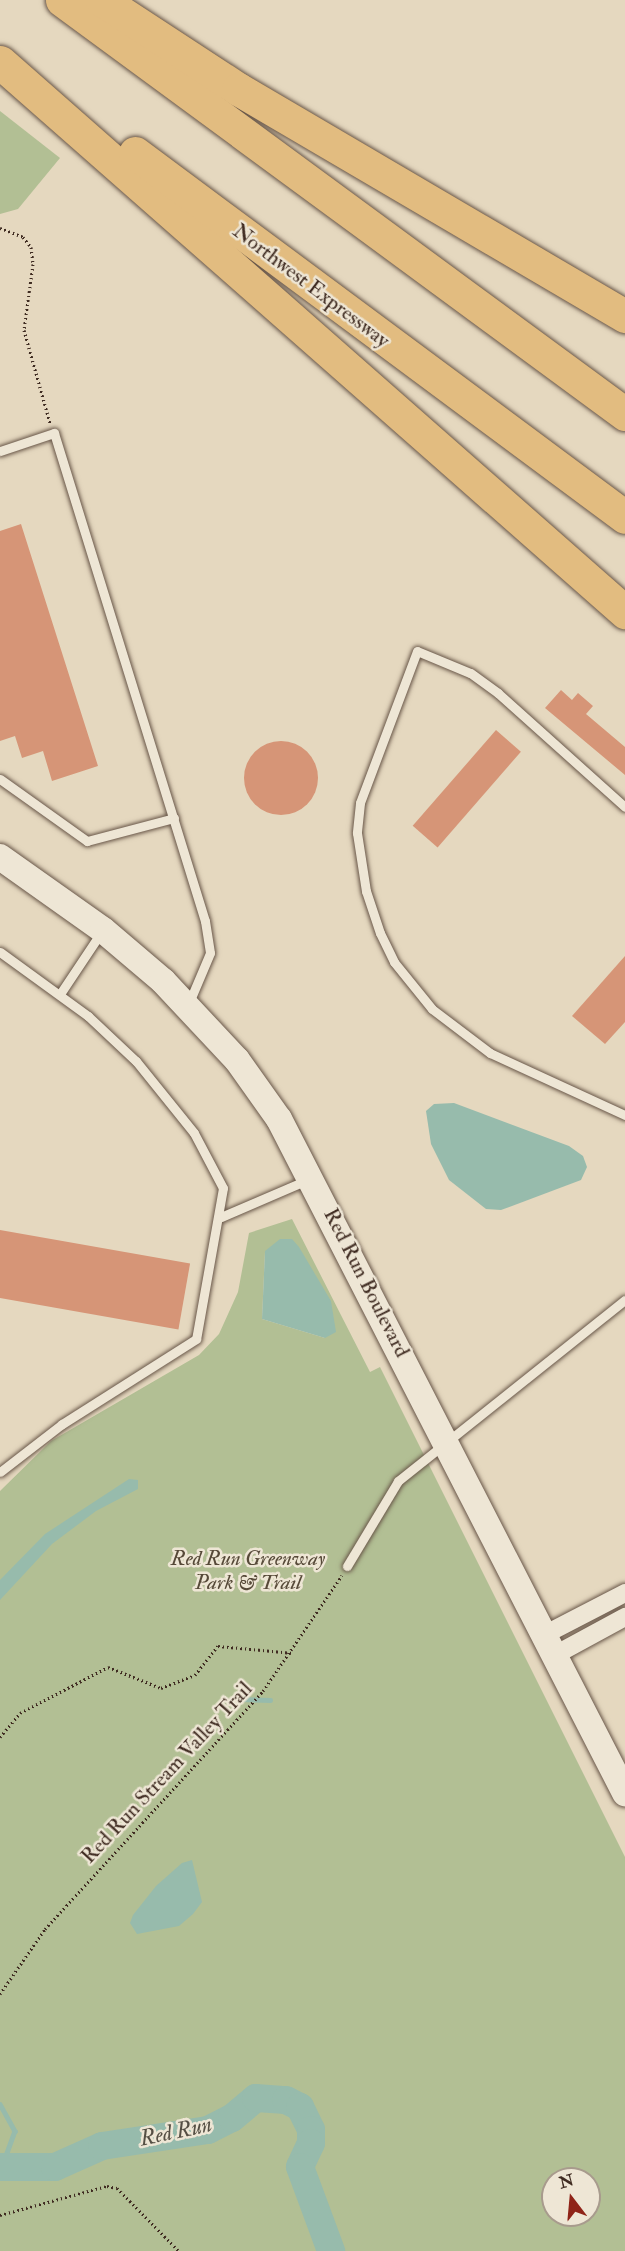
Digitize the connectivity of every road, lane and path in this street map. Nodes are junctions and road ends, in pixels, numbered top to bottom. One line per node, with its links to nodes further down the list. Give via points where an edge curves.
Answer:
1 (62, 0): 7 (highway)
2 (102, 0): 6 (highway, via 238,89)
3 (0, 51): 11 (highway, Northwest Expressway)
4 (0, 62): 8 (highway)
5 (0, 228): 9 (path, via 23,237 31,247 33,264 24,330)
6 (625, 316)
7 (625, 414)
8 (405, 415): 12 (highway); 13 (highway)
9 (54, 433): 10 (lane); 16 (lane)
10 (0, 451)
11 (625, 517)
12 (625, 594)
13 (625, 612)
14 (0, 779): 16 (lane, via 87,841)
15 (625, 807): 22 (lane, via 498,693 470,673 417,651 360,803 357,833 366,891 380,933 394,962 432,1009 489,1053)
16 (174, 818): 21 (lane, via 205,921 210,953)
17 (0, 857): 18 (main road, Red Run Boulevard)
18 (103, 930): 20 (lane); 21 (main road, Red Run Boulevard)
19 (0, 952): 20 (lane)
20 (60, 994): 24 (lane, via 136,1061 188,1125 214,1164 223,1188)
21 (188, 1005): 23 (main road, Red Run Boulevard, via 259,1089)
22 (625, 1115)
23 (313, 1178): 24 (lane); 26 (main road, Red Run Boulevard)
24 (221, 1217): 27 (lane, via 196,1339 71,1418)
25 (625, 1300): 26 (lane)
26 (445, 1440): 28 (lane, via 389,1493); 31 (main road, Red Run Boulevard)
27 (0, 1472)
28 (347, 1566): 32 (path, Red Run Stream Valley Trail)
29 (625, 1593): 31 (street)
30 (625, 1617): 31 (street)
31 (550, 1645): 34 (main road, Red Run Boulevard)
32 (293, 1653): 33 (path, via 226,1645 210,1652 195,1675 161,1688 108,1667 21,1713); 35 (path, Red Run Stream Valley Trail, via 241,1718 45,1929)
33 (0, 1737)
34 (625, 1793)
35 (0, 1994)
36 (0, 2215): 37 (path, via 107,2186 117,2187)
37 (179, 2251)

